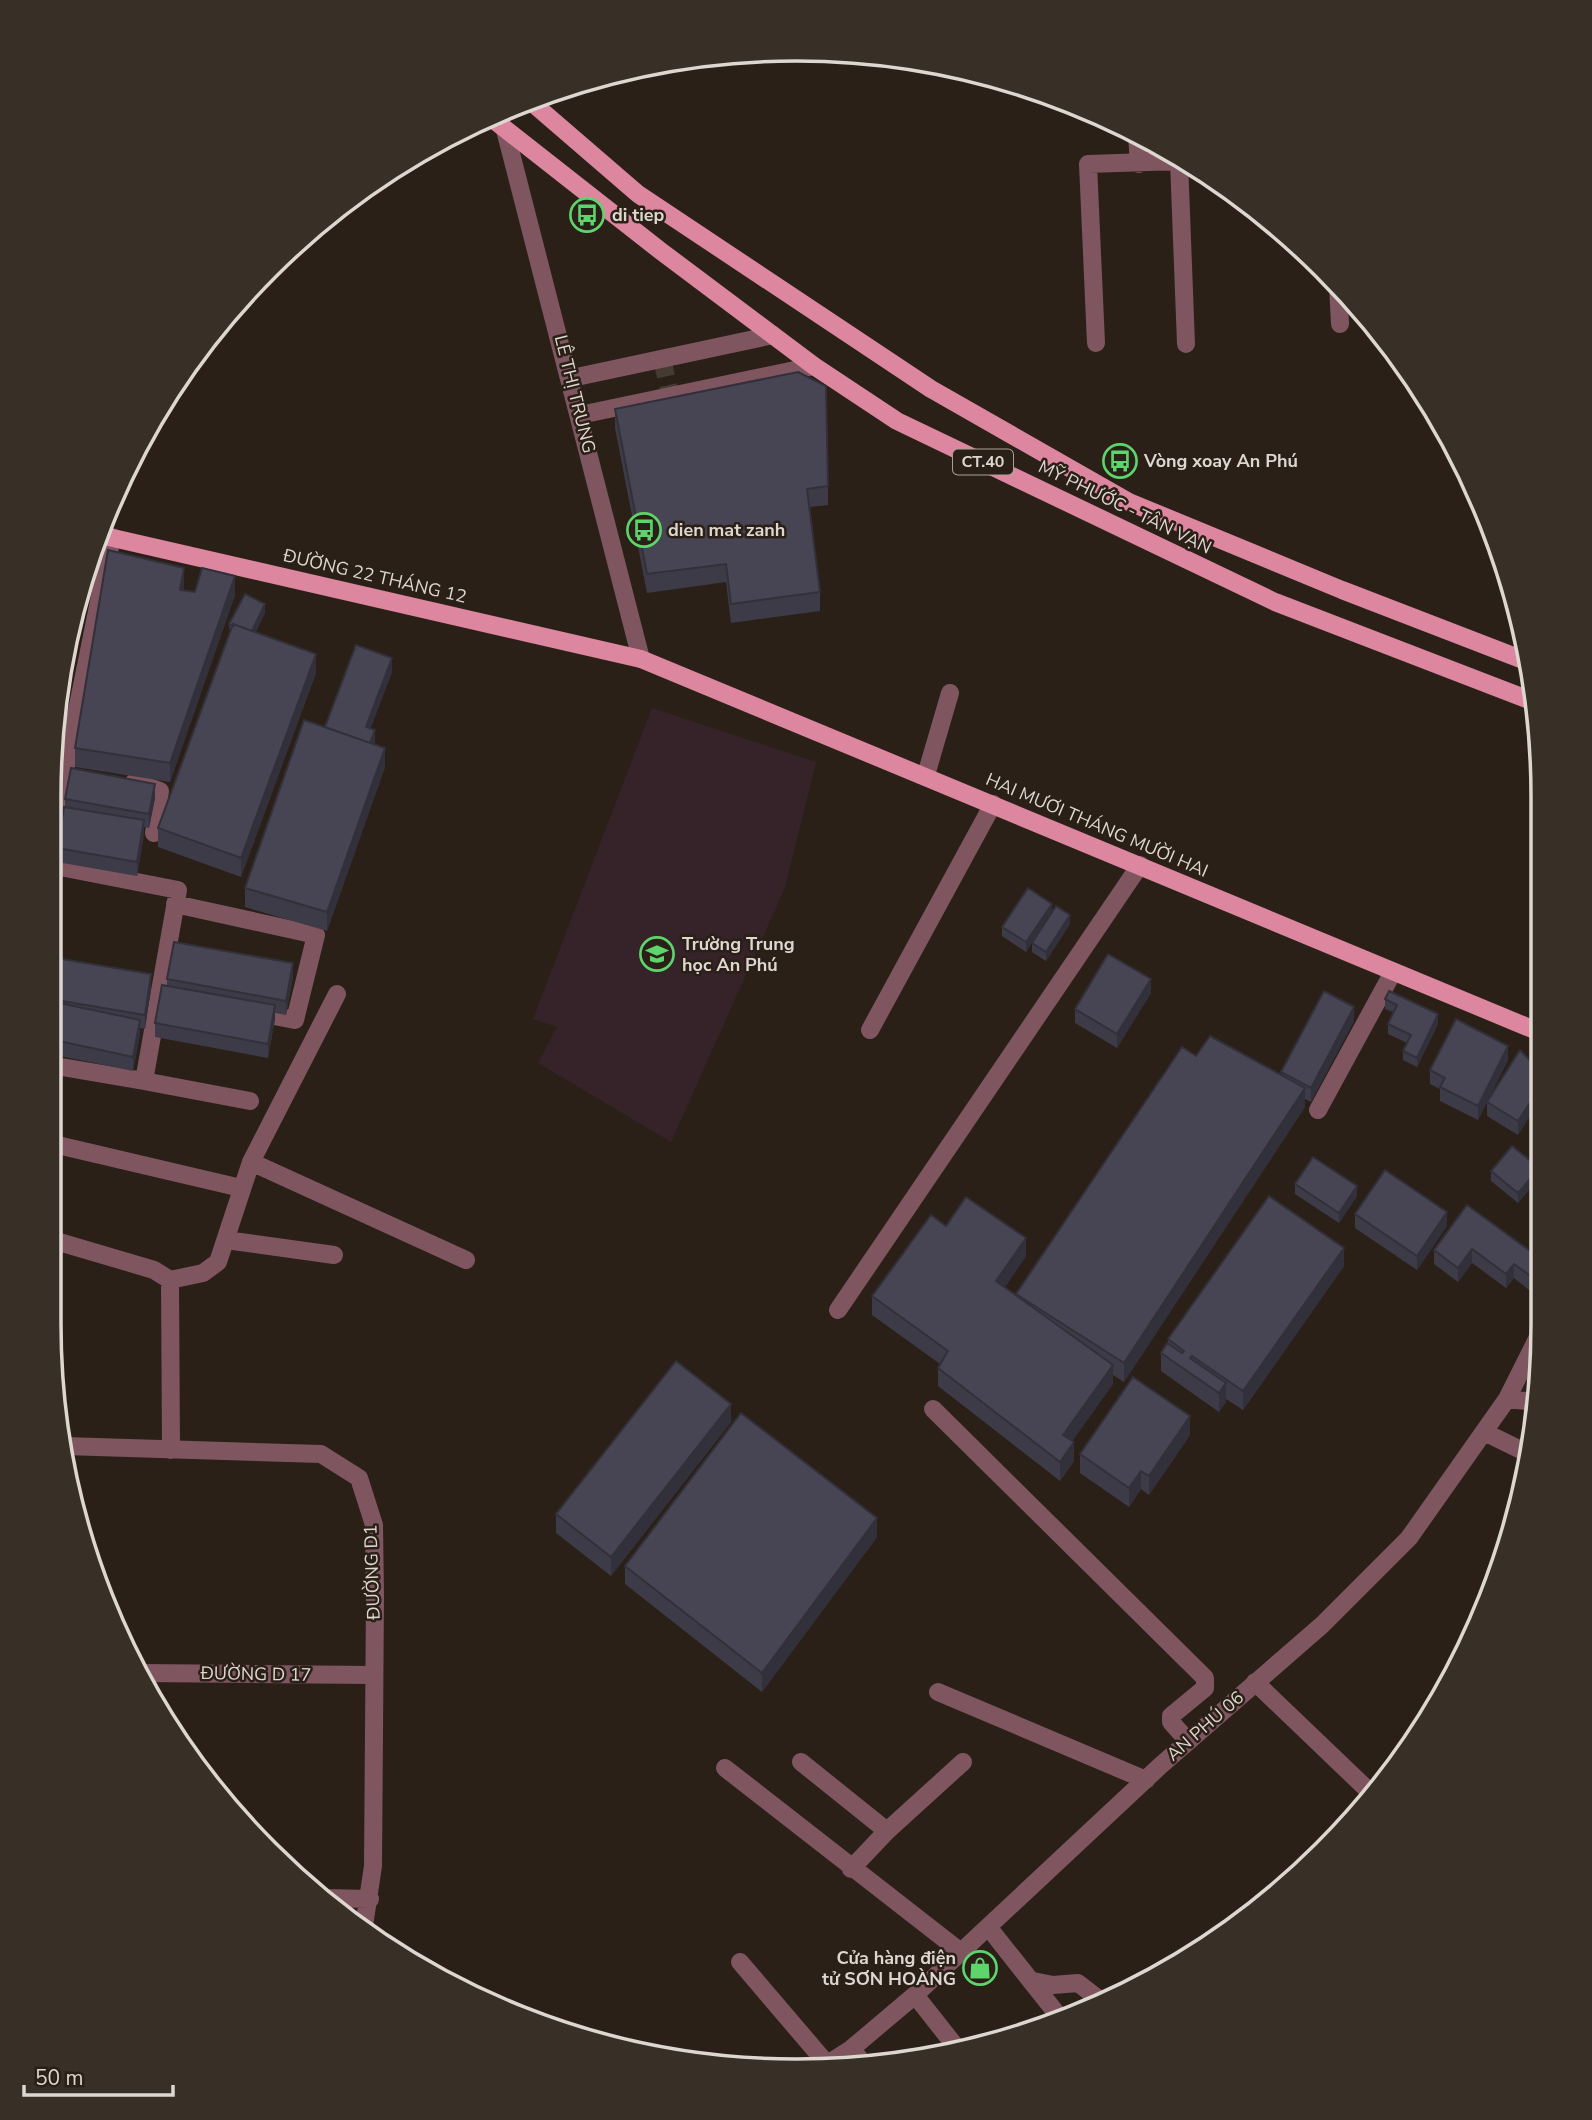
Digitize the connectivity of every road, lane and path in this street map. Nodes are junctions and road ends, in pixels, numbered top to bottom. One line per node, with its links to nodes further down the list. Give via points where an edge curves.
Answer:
1 (539, 108): 19 (main road, MỸ PHƯỚC - TÂN VẠN / CT.40, via 650,201 931,389 1129,502)
2 (503, 122): 4 (main road)
3 (499, 124): 4 (main road, MỸ PHƯỚC - TÂN VẠN / CT.40)
4 (505, 130): 11 (main road, MỸ PHƯỚC - TÂN VẠN / CT.40); 15 (street, LÊ THỊ TRUNG)
5 (1138, 146): 7 (street)
6 (1166, 162): 7 (street)
7 (1139, 164): 12 (street, via 1088,164)
8 (1179, 170): 13 (street)
9 (1339, 302): 10 (street)
10 (1340, 324)
11 (773, 335): 14 (main road, MỸ PHƯỚC - TÂN VẠN / CT.40); 15 (street)
12 (1096, 343)
13 (1186, 344)
14 (814, 366): 16 (street); 22 (main road, MỸ PHƯỚC - TÂN VẠN / CT.40, via 897,421 1275,602)
15 (572, 379): 16 (street, LÊ THỊ TRUNG)
16 (580, 415): 20 (street, LÊ THỊ TRUNG)
17 (109, 537): 20 (main road, ĐƯỜNG 22 THÁNG 12)
18 (104, 549): 28 (street, via 71,770)
19 (1517, 656)
20 (641, 659): 25 (main road, HAI MƯƠI THÁNG MƯỜI HAI)
21 (950, 693): 25 (street)
22 (1515, 695): 23 (main road, MỸ PHƯỚC - TÂN VẠN / CT.40); 24 (main road)
23 (1524, 698)
24 (1524, 702)
25 (926, 775): 27 (main road, HAI MƯƠI THÁNG MƯỜI HAI)
26 (114, 778): 29 (street, via 160,791)
27 (993, 804): 30 (main road, HAI MƯƠI THÁNG MƯỜI HAI); 37 (street)
28 (61, 805)
29 (154, 833)
30 (1140, 865): 33 (main road, HAI MƯƠI THÁNG MƯỜI HAI); 50 (street)
31 (61, 867): 32 (street, via 178,890)
32 (175, 904): 35 (street, via 316,935 295,1020); 39 (street)
33 (1393, 972): 36 (main road, HAI MƯƠI THÁNG MƯỜI HAI); 41 (street)
34 (337, 994): 43 (street)
35 (240, 1010)
36 (1531, 1029)
37 (870, 1030)
38 (61, 1067): 39 (street)
39 (144, 1081): 40 (street)
40 (250, 1101)
41 (1318, 1110)
42 (61, 1146): 44 (street)
43 (251, 1162): 44 (street); 48 (street)
44 (241, 1188): 45 (street)
45 (226, 1240): 47 (street); 49 (street, via 218,1262 203,1273)
46 (61, 1243): 49 (street, via 154,1270)
47 (334, 1255)
48 (466, 1260)
49 (170, 1280): 58 (street)
50 (838, 1310)
51 (1530, 1353): 52 (street, AN PHÚ 06)
52 (1507, 1399): 53 (street); 55 (street, AN PHÚ 06)
53 (1526, 1401)
54 (933, 1409): 63 (street, via 1205,1678 1205,1688 1171,1716)
55 (1484, 1432): 57 (street); 61 (street, AN PHÚ 06, via 1409,1538 1322,1625)
56 (72, 1446): 58 (street, ĐƯỜNG D1)
57 (1520, 1449)
58 (171, 1450): 60 (street, ĐƯỜNG D1, via 321,1454 359,1478 374,1525)
59 (150, 1673): 60 (street, ĐƯỜNG D 17)
60 (373, 1675): 72 (street, ĐƯỜNG D1)
61 (1255, 1682): 63 (street, AN PHÚ 06); 68 (street)
62 (938, 1692): 67 (street)
63 (1188, 1741): 67 (street, AN PHÚ 06)
64 (801, 1762): 69 (street)
65 (963, 1762): 69 (street)
66 (724, 1768): 70 (street)
67 (1146, 1780): 74 (street, AN PHÚ 06)
68 (1365, 1788)
69 (887, 1830): 70 (street)
70 (851, 1868): 75 (street)
71 (339, 1898): 72 (street)
72 (370, 1899): 73 (street, ĐƯỜNG D1)
73 (366, 1919)
74 (989, 1927): 75 (street, AN PHÚ 06); 77 (street)
75 (961, 1952): 78 (street, AN PHÚ 06)
76 (740, 1962): 85 (street)
77 (1033, 1981): 79 (street, via 1078,1983); 80 (street)
78 (915, 1995): 81 (street); 82 (street, AN PHÚ 06)
79 (1094, 1995)
80 (1055, 2011)
81 (952, 2042)
82 (851, 2049): 83 (street); 84 (street, AN PHÚ 06)
83 (857, 2056)
84 (838, 2057)
85 (818, 2058)

